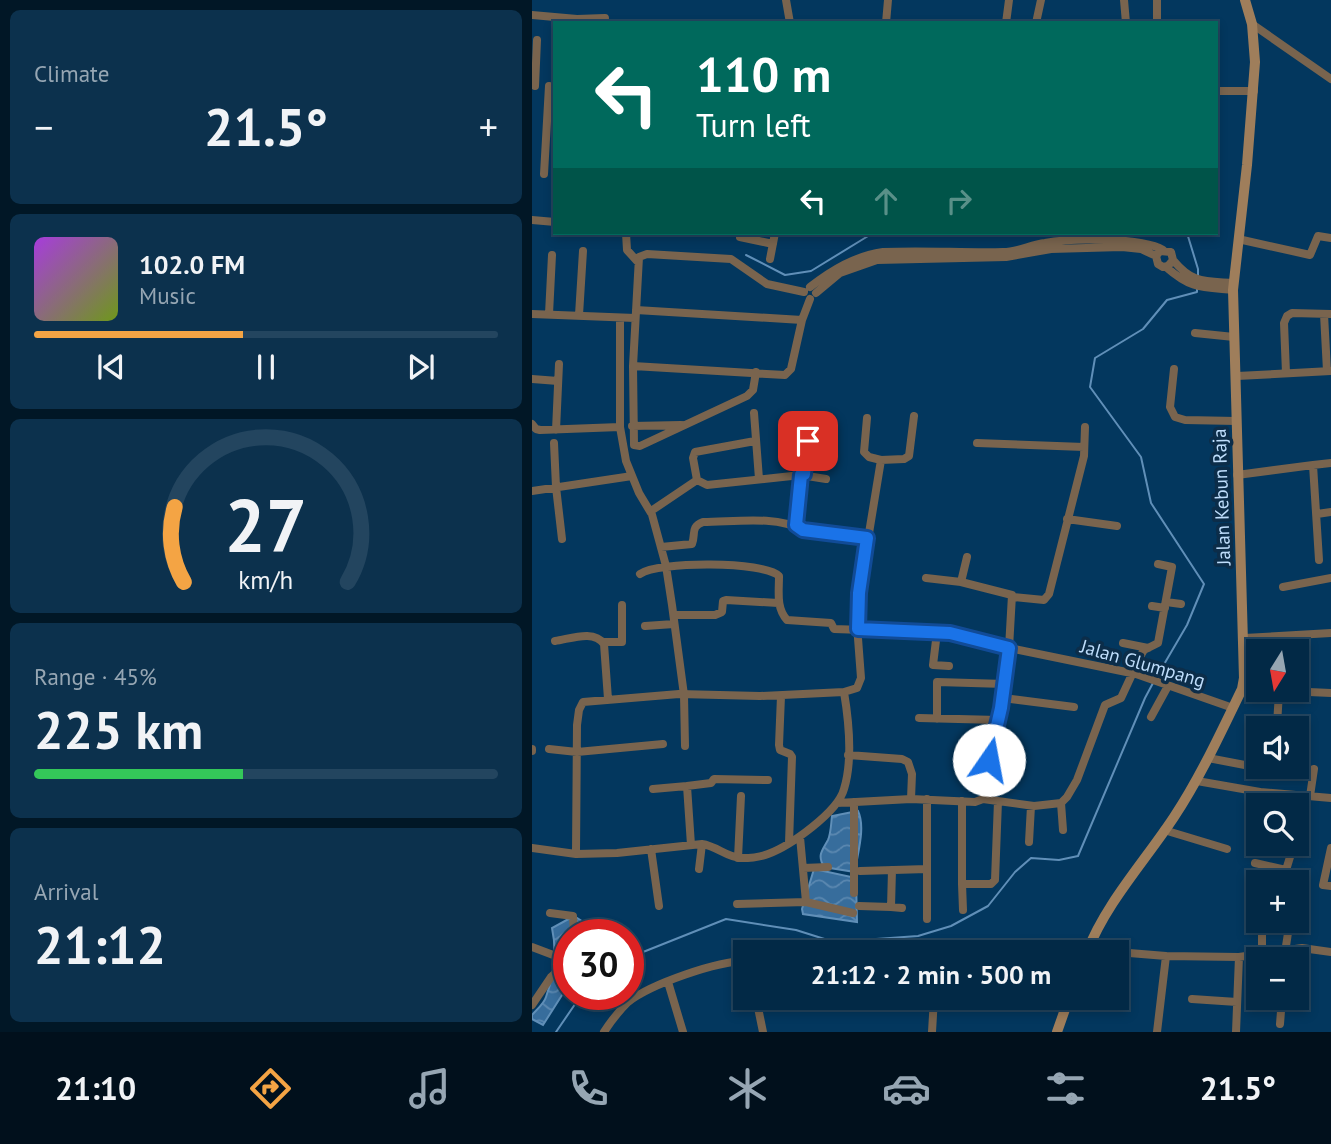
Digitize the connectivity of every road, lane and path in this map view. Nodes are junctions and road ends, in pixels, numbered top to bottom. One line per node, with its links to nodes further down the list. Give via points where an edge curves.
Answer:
1 (786, 0): 10 (street)
2 (888, 0): 11 (street)
3 (1009, 0): 12 (street)
4 (1041, 0): 13 (street)
5 (1124, 0): 14 (street)
6 (1157, 0): 15 (street)
7 (1245, 0): 16 (street, Jalan Kebun Raja)
8 (532, 15): 9 (street)
9 (605, 18)
10 (790, 21)
11 (886, 21)
12 (1006, 21)
13 (1036, 21)
14 (1126, 21)
15 (1157, 21)
16 (1252, 24): 18 (street); 22 (street, Jalan Kebun Raja)
17 (537, 40): 20 (street)
18 (1331, 79)
19 (552, 85): 20 (street); 23 (street)
20 (534, 86)
21 (1218, 91): 22 (street)
22 (1254, 92): 31 (street, Jalan Kebun Raja)
23 (551, 121): 24 (street)
24 (544, 174)
25 (532, 220): 26 (street)
26 (553, 222)
27 (626, 235): 38 (street, via 626,250)
28 (775, 235): 32 (street)
29 (740, 237): 32 (street)
30 (1331, 238): 31 (street, via 1318,236 1310,255)
31 (1238, 239): 41 (street, Jalan Kebun Raja)
32 (773, 244): 36 (street)
33 (583, 251): 47 (street)
34 (1160, 253): 37 (street, via 1171,252); 39 (street, via 1158,264); 42 (street, via 1122,247 1051,249 1017,256 904,255 852,267)
35 (552, 255): 44 (street)
36 (770, 259)
37 (1173, 260): 39 (street); 40 (street)
38 (637, 261): 42 (street, via 647,254 731,259 767,284); 45 (street)
39 (1166, 267): 40 (street, via 1181,280)
40 (1192, 282): 41 (street)
41 (1233, 286): 51 (street, Jalan Kebun Raja)
42 (810, 293): 49 (street)
43 (532, 314): 44 (street)
44 (549, 314): 47 (street)
45 (636, 314): 48 (street); 49 (street); 53 (street)
46 (1327, 314): 55 (street); 57 (street, via 1287,316)
47 (579, 315): 48 (street)
48 (620, 318): 68 (street)
49 (802, 320): 56 (street, via 789,373)
50 (1195, 334): 51 (street)
51 (1234, 337): 58 (street, Jalan Kebun Raja)
52 (559, 364): 60 (street)
53 (634, 366): 56 (street); 67 (street)
54 (1174, 369): 64 (street, via 1170,407 1175,417)
55 (1329, 371): 57 (street)
56 (756, 372): 66 (street, via 753,390 747,396)
57 (1286, 373): 58 (street)
58 (1237, 376): 64 (street, Jalan Kebun Raja)
59 (532, 379): 60 (street)
60 (558, 381): 70 (street)
61 (754, 413): 71 (street)
62 (914, 416): 76 (street, via 909,456)
63 (867, 418): 76 (street, via 864,452)
64 (1236, 421): 80 (street, Jalan Kebun Raja)
65 (532, 424): 70 (street, via 540,430)
66 (688, 425): 67 (street); 67 (street, via 638,446 633,444)
67 (632, 426)
68 (620, 427): 70 (street); 81 (street)
69 (1085, 427): 75 (street)
70 (556, 430)
71 (755, 441): 82 (street); 84 (street, via 695,452)
72 (808, 441): 79 (street)
73 (554, 443): 85 (street)
74 (977, 443): 75 (street)
75 (1084, 447): 90 (street)
76 (881, 460): 94 (street)
77 (1331, 463): 78 (street)
78 (1313, 465): 80 (street); 89 (street)
79 (802, 474): 82 (street); 83 (street); 91 (street)
80 (1237, 475): 116 (street, Jalan Kebun Raja)
81 (632, 476): 85 (street); 88 (street)
82 (759, 479): 84 (street, via 707,485)
83 (826, 479)
84 (697, 480): 88 (street)
85 (556, 487): 86 (street); 93 (street)
86 (532, 491)
87 (1331, 512): 89 (street)
88 (651, 513): 95 (street)
89 (1317, 514): 97 (street)
90 (1067, 519): 92 (street); 105 (street, via 1047,598)
91 (796, 525): 94 (street, via 803,530); 95 (street, via 703,522 693,529 692,544)
92 (1117, 526)
93 (562, 538)
94 (867, 538): 113 (street)
95 (662, 547): 99 (street)
96 (967, 557): 103 (street)
97 (1319, 559)
98 (1158, 564): 109 (street, via 1172,567)
99 (666, 566): 100 (street); 106 (street, via 728,565 777,573); 111 (street)
100 (640, 573)
101 (926, 578): 103 (street)
102 (1331, 578): 104 (street, via 1321,575)
103 (961, 582): 105 (street)
104 (1283, 587)
105 (1013, 597): 120 (street)
106 (778, 603): 111 (street, via 726,600 722,612 715,615); 113 (street, Jalan Glumpang, via 787,620 831,623 840,631)
107 (1181, 604): 109 (street)
108 (622, 605): 118 (street, via 622,642)
109 (1166, 605): 110 (street); 121 (street, via 1158,643)
110 (1152, 606)
111 (674, 620): 112 (street); 131 (street)
112 (645, 626)
113 (858, 629): 114 (street, Jalan Glumpang); 128 (street, via 861,682)
114 (937, 632): 120 (street, Jalan Glumpang); 122 (street, via 933,665)
115 (1331, 633): 116 (street)
116 (1244, 638): 126 (street, Jalan Kebun Raja)
117 (555, 641): 118 (street, via 592,635)
118 (603, 642): 134 (street)
119 (1123, 643): 121 (street)
120 (1009, 648): 123 (street, Jalan Glumpang); 124 (street)
121 (1147, 648): 123 (street)
122 (950, 666)
123 (1134, 673): 125 (street, Jalan Glumpang); 166 (street, via 1121,698 1102,710 1077,780)
124 (1005, 684): 133 (street); 139 (street, via 937,682)
125 (1168, 687): 136 (street, Jalan Glumpang); 137 (street)
126 (1242, 689): 127 (street); 136 (street, Jalan Kebun Raja)
127 (1246, 689)
128 (844, 692): 132 (street); 145 (street)
129 (1309, 693): 130 (street)
130 (1331, 693)
131 (684, 695): 132 (street); 134 (street); 142 (street)
132 (781, 695): 172 (street, via 779,745 792,757)
133 (1003, 698): 135 (street); 140 (street)
134 (608, 699): 144 (street, via 583,702)
135 (1074, 707)
136 (1233, 708): 146 (street, Jalan Kebun Raja)
137 (1152, 717)
138 (919, 718): 139 (street)
139 (937, 719): 140 (street)
140 (998, 720): 161 (street)
141 (663, 744): 144 (street)
142 (685, 746)
143 (549, 749): 144 (street)
144 (577, 752): 179 (street)
145 (848, 755): 159 (street, via 908,762); 165 (street, via 845,788)
146 (1208, 758): 147 (street); 150 (street, Jalan Kebun Raja)
147 (1246, 765)
148 (1314, 769): 155 (street)
149 (768, 780): 151 (street, via 714,779)
150 (1197, 781): 153 (street); 169 (street, Jalan Kebun Raja)
151 (687, 786): 152 (street); 174 (street)
152 (653, 789)
153 (1260, 792): 154 (street)
154 (1272, 793)
155 (1308, 793)
156 (741, 796): 181 (street)
157 (1309, 796): 158 (street)
158 (1331, 798)
159 (911, 799): 160 (street); 163 (street)
160 (927, 799): 164 (street); 186 (street)
161 (983, 799): 162 (street); 164 (street)
162 (998, 801): 167 (street); 189 (street, via 995,880)
163 (854, 802): 165 (street); 191 (street)
164 (962, 802): 189 (street)
165 (837, 803): 170 (street)
166 (1061, 803): 167 (street); 168 (street)
167 (1031, 806): 171 (street)
168 (1063, 830)
169 (1164, 830): 178 (street); 201 (street, Jalan Kebun Raja)
170 (800, 837): 172 (street); 184 (street)
171 (1029, 842)
172 (789, 843): 181 (street, via 767,855)
173 (702, 844): 174 (street); 181 (street); 185 (street)
174 (691, 845): 177 (street)
175 (532, 848): 179 (street)
176 (1331, 848): 190 (street, via 1323,885)
177 (651, 849): 179 (street); 194 (street)
178 (1227, 849)
179 (576, 853)
180 (1290, 856): 182 (street, via 1286,870)
181 (738, 858)
182 (1255, 863)
183 (828, 867): 184 (street)
184 (803, 868): 192 (street)
185 (699, 869)
186 (927, 869): 187 (street); 200 (street)
187 (892, 870): 188 (street); 195 (street)
188 (860, 871)
189 (962, 884): 197 (street)
190 (1331, 886)
191 (854, 893)
192 (806, 902): 193 (street); 195 (street, via 856,910)
193 (737, 904)
194 (659, 906)
195 (891, 907): 196 (street)
196 (902, 908)
197 (963, 910)
198 (550, 913): 199 (street, via 573,915)
199 (573, 919)
200 (926, 919)
201 (1092, 940)
202 (532, 947): 211 (street, via 569,961)
203 (1309, 949): 205 (street)
204 (1129, 953): 206 (street)
205 (1331, 953)
206 (1166, 956): 208 (street); 225 (street)
207 (1246, 956): 208 (street)
208 (1239, 957): 213 (street)
209 (733, 964): 210 (street)
210 (668, 982): 220 (street, via 630,1001); 221 (street)
211 (535, 993): 214 (street)
212 (1192, 999): 213 (street)
213 (1237, 1002): 226 (street)
214 (532, 1004)
215 (758, 1010): 222 (street)
216 (933, 1010): 223 (street)
217 (1065, 1010): 224 (street)
218 (1281, 1010): 219 (street)
219 (1280, 1024)
220 (604, 1032)
221 (683, 1032)
222 (763, 1032)
223 (932, 1032)
224 (1058, 1032)
225 (1157, 1032)
226 (1236, 1032)

